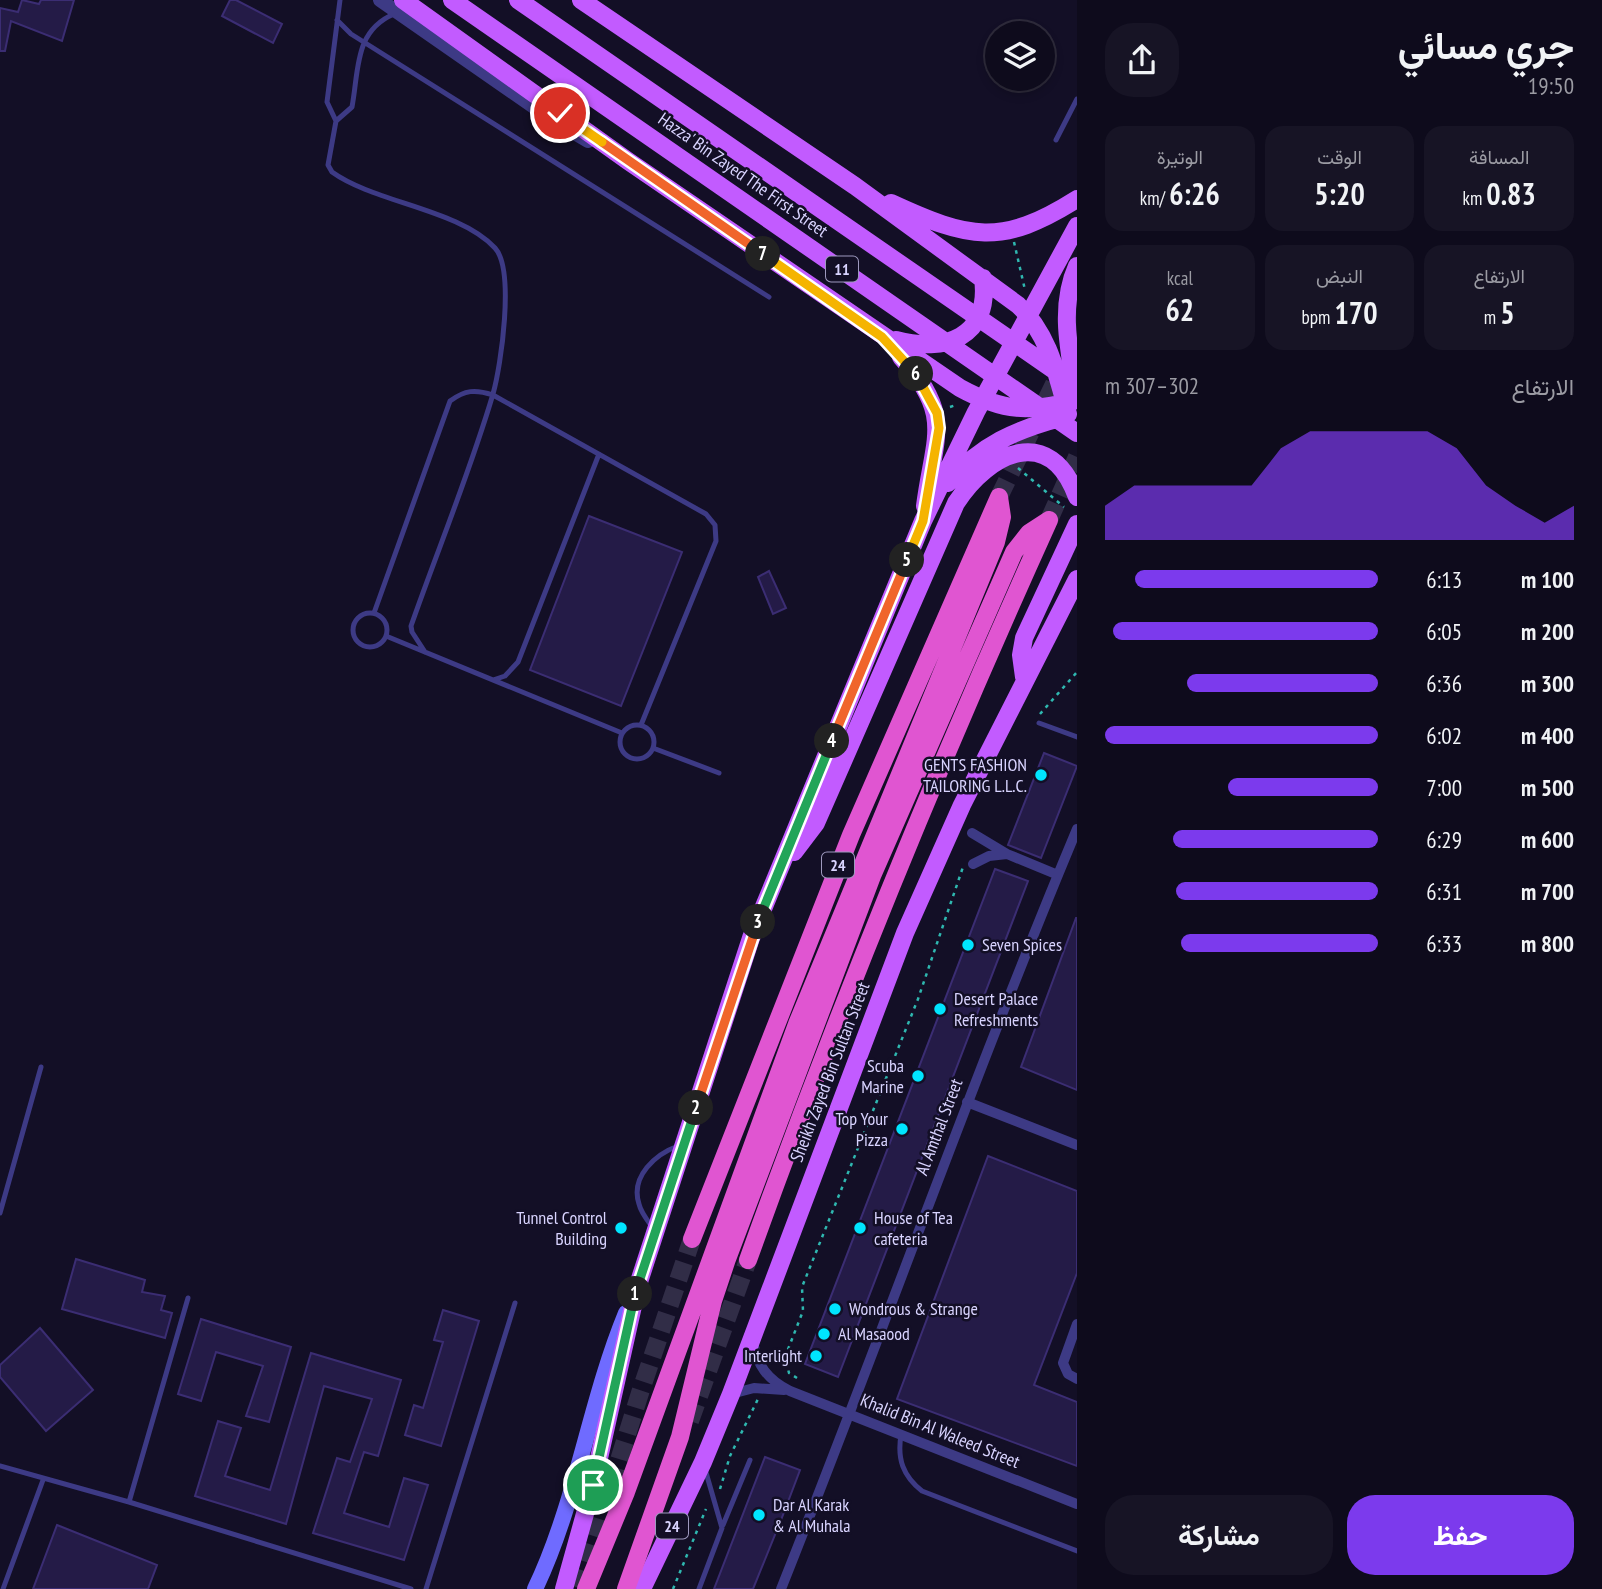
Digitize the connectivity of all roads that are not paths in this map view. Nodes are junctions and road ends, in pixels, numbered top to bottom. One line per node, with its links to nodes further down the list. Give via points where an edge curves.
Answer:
1 (340, 0): 7 (lane)
2 (380, 0): 6 (street)
3 (452, 0): 25 (main road, Hazza' Bin Zayed The First Street / 11)
4 (518, 0): 21 (main road, Hazza' Bin Zayed The First Street / 11)
5 (581, 0): 12 (main road)
6 (400, 6): 8 (lane); 20 (main road)
7 (337, 20): 8 (lane); 10 (lane, via 327,102)
8 (363, 39): 10 (lane, via 352,107); 17 (lane)
9 (1077, 99): 11 (lane)
10 (336, 121): 22 (lane, via 328,165 332,172 470,230 496,249 503,261 501,351)
11 (1056, 140)
12 (855, 186): 13 (main road, via 932,222 971,232 1021,228); 16 (main road)
13 (1077, 199)
14 (1077, 226): 19 (main road)
15 (1074, 273): 18 (main road); 24 (main road, via 1067,332)
16 (983, 278): 19 (main road); 20 (main road, via 981,310 971,328 954,340 923,346)
17 (769, 297)
18 (1077, 314)
19 (1028, 315): 23 (main road); 24 (main road)
20 (882, 337): 23 (main road); 29 (main road, via 919,376 937,413 936,450)
21 (1077, 386)
22 (492, 395): 27 (lane); 32 (lane, via 470,391 450,401); 35 (lane, via 411,626)
23 (982, 400): 24 (main road, via 1023,410); 29 (main road)
24 (1073, 406): 26 (main road); 29 (main road, via 981,451 949,482)
25 (1077, 433)
26 (1077, 443)
27 (600, 454): 37 (lane, via 518,663); 39 (lane, via 706,514 716,533)
28 (1074, 511): 36 (main road, via 1024,638); 48 (main road, via 1068,477 1045,454 1019,452 995,463 966,486 816,823)
29 (923, 521): 48 (main road)
30 (1077, 579): 33 (main road, Sheikh Zayed Bin Sultan Street / 24)
31 (1077, 604): 33 (main road)
32 (374, 613): 34 (lane, via 386,624); 34 (lane, via 359,617 353,626 355,637 362,645 373,647)
33 (1051, 626): 36 (main road, Sheikh Zayed Bin Sultan Street / 24)
34 (386, 636): 35 (lane)
35 (425, 652): 37 (lane)
36 (1024, 677): 62 (main road, Sheikh Zayed Bin Sultan Street / 24, via 905,933)
37 (493, 680): 40 (lane)
38 (1039, 723): 41 (lane)
39 (640, 725): 40 (lane); 42 (lane, via 653,736)
40 (622, 733): 42 (lane, via 620,744 628,757 640,758)
41 (1077, 737)
42 (653, 748): 43 (lane)
43 (719, 773)
44 (1077, 829): 49 (street, Al Amthal Street)
45 (972, 833): 46 (street)
46 (1007, 854): 47 (street, via 989,856); 49 (street)
47 (973, 866)
48 (778, 873): 52 (main road, via 751,939)
49 (1058, 875): 51 (street, Al Amthal Street)
50 (41, 1067): 54 (lane)
51 (967, 1102): 53 (street); 66 (street, Al Amthal Street)
52 (684, 1143): 55 (main road); 55 (lane, via 653,1158 639,1189 639,1206)
53 (1077, 1145)
54 (0, 1213)
55 (655, 1231): 58 (main road)
56 (692, 1239): 81 (highway, 24, via 846,847 999,498 1002,517 996,542 797,1024 626,1492)
57 (748, 1260): 82 (highway, Sheikh Zayed Bin Sultan Street, via 859,961 1049,520 1029,533 1014,552 872,876 727,1259 680,1437)
58 (637, 1288): 79 (main road, via 605,1369 570,1496); 80 (main road, via 593,1485)
59 (188, 1298): 72 (lane)
60 (515, 1303): 78 (lane)
61 (1077, 1324): 63 (street, via 1063,1363)
62 (753, 1338): 64 (street, Khalid Bin Al Waleed Street, via 768,1376); 65 (main road, Sheikh Zayed Bin Sultan Street / 24)
63 (1077, 1380)
64 (790, 1391): 65 (street, Khalid Bin Al Waleed Street, via 754,1388); 66 (street, Khalid Bin Al Waleed Street)
65 (732, 1394): 69 (main road, Sheikh Zayed Bin Sultan Street / 24)
66 (851, 1414): 67 (street, Khalid Bin Al Waleed Street); 85 (street, Al Amthal Street)
67 (901, 1435): 73 (street, Khalid Bin Al Waleed Street); 75 (lane, via 904,1473 922,1491)
68 (750, 1460): 74 (lane)
69 (703, 1462): 74 (lane); 83 (main road, Sheikh Zayed Bin Sultan Street / 24)
70 (0, 1466): 71 (lane)
71 (43, 1480): 72 (lane); 76 (lane)
72 (129, 1502): 77 (lane)
73 (1077, 1504)
74 (722, 1528): 84 (lane)
75 (1077, 1550)
76 (3, 1589)
77 (411, 1589)
78 (426, 1589)
79 (536, 1589)
80 (564, 1589)
81 (586, 1589)
82 (626, 1589)
83 (642, 1589)
84 (699, 1589)
85 (780, 1589)

